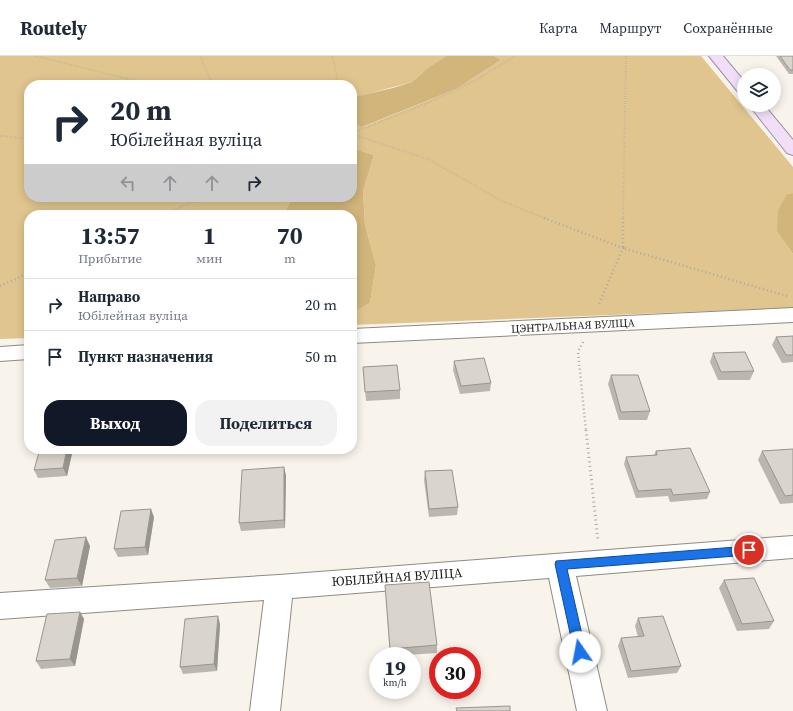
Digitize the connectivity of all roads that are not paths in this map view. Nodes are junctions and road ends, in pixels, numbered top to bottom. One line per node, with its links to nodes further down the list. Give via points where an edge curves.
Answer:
1 (716, 56): 2 (main road)
2 (737, 82)
3 (762, 112): 4 (main road)
4 (793, 150)
5 (793, 315): 6 (street, ЦЭНТРАЛЬНАЯ ВУЛІЦА)
6 (357, 336)
7 (24, 352): 8 (street)
8 (0, 354)
9 (793, 547): 10 (street, ЮБІЛЕЙНАЯ ВУЛІЦА)
10 (560, 564): 11 (street, ЮБІЛЕЙНАЯ ВУЛІЦА); 14 (street)
11 (279, 587): 12 (street, ЮБІЛЕЙНАЯ ВУЛІЦА); 13 (street)
12 (0, 606)
13 (265, 711)
14 (592, 711)

